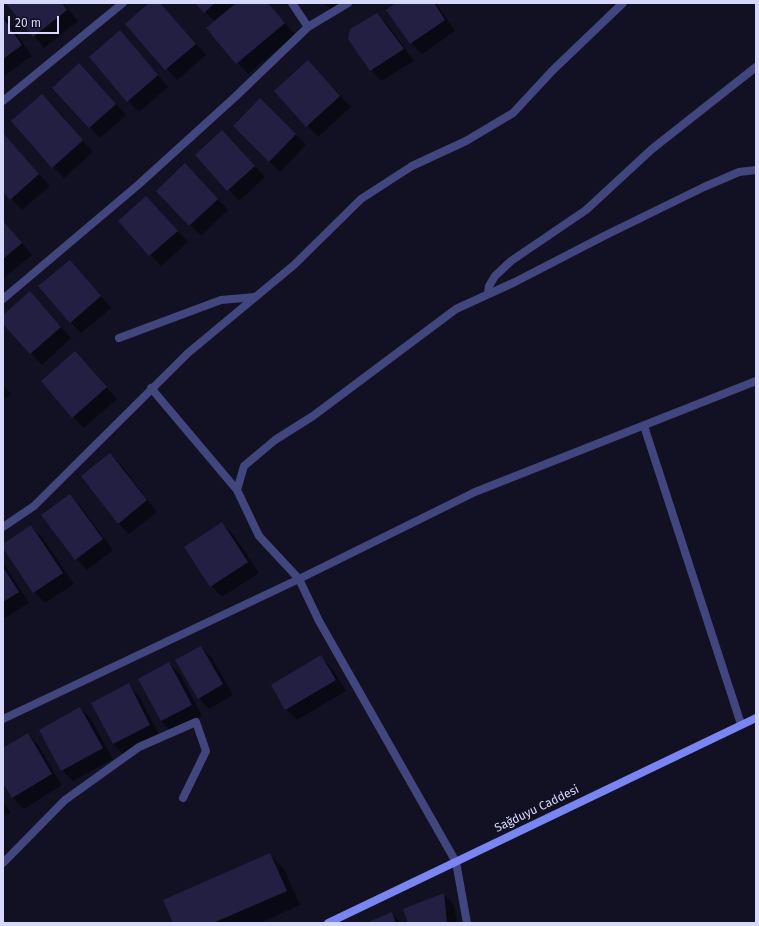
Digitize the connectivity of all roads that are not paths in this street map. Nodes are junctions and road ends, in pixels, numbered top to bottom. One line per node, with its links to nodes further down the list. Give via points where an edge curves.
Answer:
1 (123, 3): 7 (street)
2 (292, 3): 5 (street)
3 (348, 3): 5 (street)
4 (623, 3): 10 (street, via 553,70 513,113 466,141 412,166 361,199 294,265)
5 (308, 27): 11 (street, via 138,184)
6 (756, 67): 9 (street, via 652,149 586,210 511,261 495,276)
7 (3, 101)
8 (756, 170): 9 (street, via 739,172 704,187 515,282)
9 (488, 293): 16 (street, via 456,309 312,416 275,440 244,466)
10 (255, 297): 12 (street, via 221,300); 14 (street)
11 (3, 299)
12 (119, 338)
13 (756, 381): 15 (street)
14 (151, 388): 16 (street); 17 (street, via 34,506)
15 (644, 426): 18 (street, via 475,492); 21 (street)
16 (237, 490): 18 (street, via 259,536)
17 (3, 527)
18 (299, 579): 20 (street); 23 (street, via 319,621)
19 (756, 718): 21 (street, Sağduyu Caddesi)
20 (3, 719)
21 (740, 724): 23 (street, Sağduyu Caddesi)
22 (182, 798): 24 (street, via 206,751 196,722 139,747 65,800)
23 (456, 862): 25 (street, Sağduyu Caddesi); 26 (street)
24 (3, 863)
25 (328, 923)
26 (467, 923)

